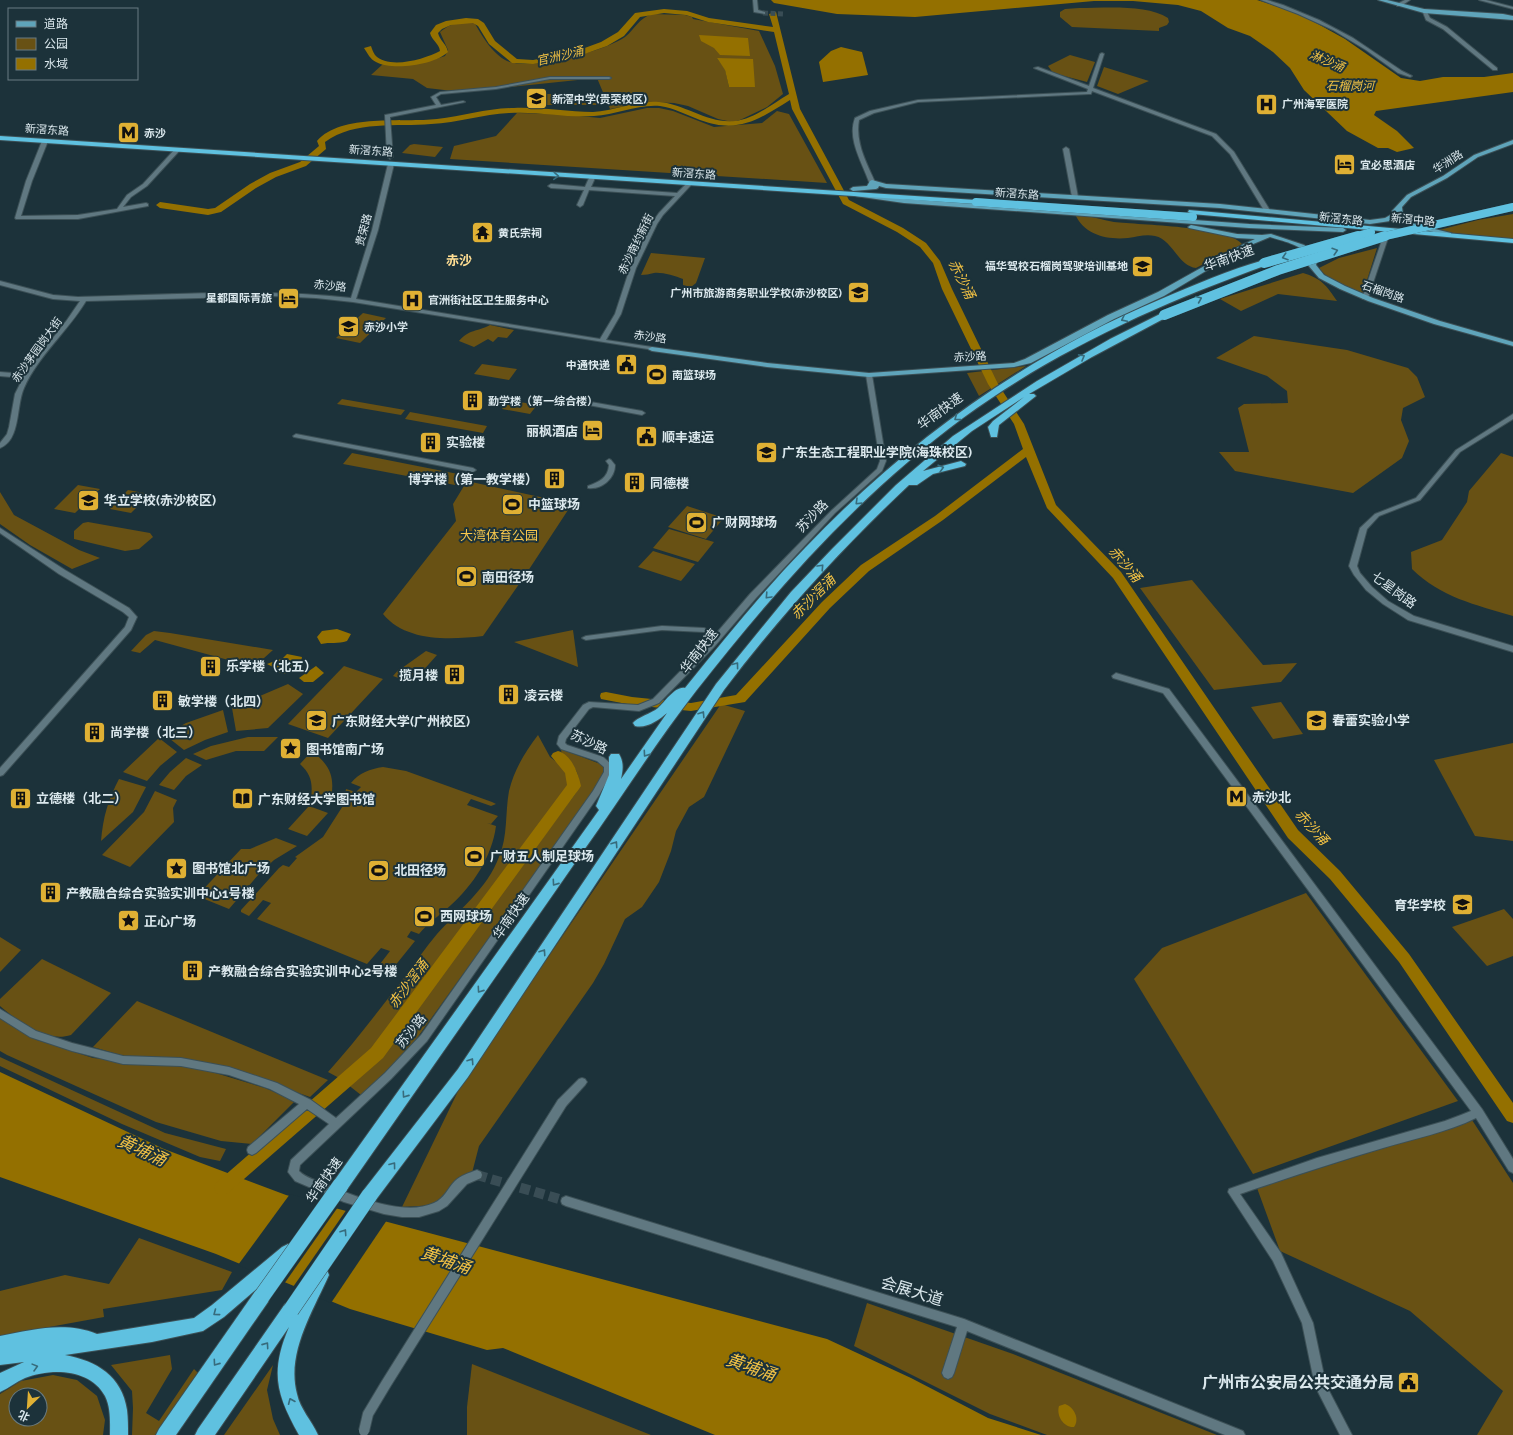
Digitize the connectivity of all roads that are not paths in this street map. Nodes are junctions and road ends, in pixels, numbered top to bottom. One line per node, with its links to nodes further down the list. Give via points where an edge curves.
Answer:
1 (755, 0): 9 (street, via 756,11)
2 (1263, 0): 14 (street, via 1289,8 1329,26)
3 (1381, 0): 6 (main road)
4 (1408, 0): 6 (street)
5 (1481, 0): 7 (street)
6 (1399, 5): 8 (main road)
7 (1513, 8)
8 (1424, 12): 10 (main road); 13 (street, via 1428,19 1445,28)
9 (763, 13)
10 (1512, 17)
11 (1102, 54): 16 (street)
12 (1036, 68): 16 (street)
13 (1496, 69)
14 (1410, 76)
15 (608, 78): 18 (street, via 550,78 496,88 440,93 433,97)
16 (1090, 89): 29 (street, via 1089,93 918,101 872,112 857,119 855,125 855,140); 44 (street, via 1214,135 1232,153)
17 (464, 102): 18 (street, 贵荣路)
18 (439, 106): 26 (street, 贵荣路, via 393,113 386,117)
19 (0, 132): 25 (highway, 新滘东路)
20 (0, 138): 21 (highway, 新滘东路)
21 (45, 141): 24 (highway, 新滘东路); 43 (street, via 18,218 78,217)
22 (1513, 142): 41 (main road, 华洲路, via 1476,156 1445,177 1409,196)
23 (1066, 149): 35 (street)
24 (178, 150): 25 (highway, 新滘东路); 43 (street, via 145,185 129,196)
25 (304, 155): 26 (highway, 新滘东路)
26 (391, 161): 27 (highway, 新滘东路, one-way to 27); 32 (highway, 新滘东路); 66 (street, 贵荣路, via 371,244)
27 (592, 178): 28 (highway, 新滘东路); 31 (street)
28 (689, 184): 32 (highway, 新滘东路); 34 (street, 赤沙南约新街)
29 (871, 185): 33 (main road); 35 (main road); 36 (main road)
30 (551, 186): 31 (street)
31 (587, 189): 34 (street); 40 (street)
32 (823, 190): 33 (highway, 新滘东路)
33 (855, 192): 45 (main road, via 904,201); 47 (highway, 新滘东路, bridge)
34 (679, 195): 67 (street, 赤沙南约新街, via 654,224 633,268 618,314)
35 (1076, 199): 36 (main road); 38 (main road); 44 (main road, via 1213,206); 46 (main road)
36 (1064, 200): 45 (main road, via 1079,207)
37 (1513, 201): 91 (highway, 华南快速, one-way to 91, bridge, via 1387,228 1264,263 1142,311 1057,354 1004,386 935,434 864,496 821,538)
38 (1103, 202): 48 (main road); 49 (main road, via 1093,206 1093,210)
39 (146, 205): 43 (street)
40 (580, 205)
41 (1399, 207): 50 (main road, 华洲路, via 1387,216); 59 (main road, via 1400,216 1416,226)
42 (1513, 207): 70 (highway, 华南快速, one-way to 42, bridge, via 1164,315 1238,284 1394,234)
43 (119, 209)
44 (1268, 212): 50 (main road)
45 (1068, 213): 46 (main road)
46 (1090, 214): 49 (main road); 58 (main road, via 1106,219 1174,225)
47 (1193, 214): 52 (highway, 新滘东路); 55 (highway, 新滘东路)
48 (1277, 215): 52 (highway)
49 (1110, 216): 53 (main road)
50 (1359, 220): 51 (main road)
51 (1350, 221): 52 (highway)
52 (1311, 222): 59 (highway, 新滘中路)
53 (1249, 226): 54 (main road); 56 (main road, via 1265,229)
54 (1295, 229): 55 (main road); 56 (main road)
55 (1343, 230): 57 (highway, 新滘东路)
56 (1269, 235): 58 (main road, via 1254,238); 61 (main road, 赤沙路); 64 (main road, 石榴岗路, via 1299,245 1310,252 1314,255 1312,267 1320,276 1345,291)
57 (1386, 235): 62 (highway, 新滘中路); 64 (street)
58 (1237, 236): 61 (main road, via 1245,241)
59 (1461, 236): 60 (highway, 新滘中路)
60 (1513, 241)
61 (1244, 246): 73 (main road, 赤沙路, via 1161,294 1110,317 1028,361 921,375)
62 (1513, 248)
63 (0, 283): 65 (street, 赤沙路, via 53,297)
64 (1365, 298): 68 (main road, 石榴岗路)
65 (84, 299): 66 (street, 赤沙路, via 273,294); 72 (street, 赤沙茅园岗大街, via 74,318)
66 (353, 300): 67 (street, 赤沙路)
67 (602, 341): 69 (street, 赤沙路)
68 (1513, 344)
69 (652, 349): 73 (main road, 赤沙路, via 674,355 752,367)
70 (1067, 366): 76 (highway, 华南快速, via 1013,400); 76 (highway, via 1024,402)
71 (0, 374): 72 (street)
72 (28, 376): 80 (street, 赤沙茅园岗大街, via 19,392 8,439)
73 (869, 376): 100 (street, 苏沙路, via 883,465 833,512 753,596 703,654 652,703 625,707 592,704 586,707 562,738 561,744 600,759 608,766 608,772 596,793 424,1038)
74 (585, 403): 75 (street)
75 (642, 413)
76 (1001, 413): 78 (highway, via 994,425); 85 (highway, 华南快速, via 929,460)
77 (1513, 416): 89 (street, 七星岗路, via 1458,450 1418,499 1377,515 1367,523 1353,566 1360,580 1399,612 1411,618)
78 (994, 435)
79 (296, 436): 83 (street)
80 (0, 446)
81 (609, 461): 84 (street, via 612,465 610,476)
82 (961, 464): 85 (highway, one-way to 82, via 929,472)
83 (473, 470)
84 (590, 487)
85 (874, 512): 106 (highway, 华南快速, one-way to 85, bridge, via 330,1253 463,1073 713,697 740,660 789,602)
86 (0, 530): 94 (street, via 62,572 126,610 133,617 128,628)
87 (704, 630): 88 (street, via 662,628)
88 (586, 638)
89 (1513, 649)
90 (1116, 676): 99 (street, via 1166,691)
91 (687, 690): 92 (highway, via 659,714); 95 (highway, 华南快速, one-way to 95, via 668,722)
92 (644, 722)
93 (615, 757): 95 (highway, via 618,764 613,784)
94 (0, 773)
95 (586, 838): 105 (highway, 华南快速, one-way to 105, bridge)
96 (0, 1012): 98 (street, via 33,1034 72,1047 124,1060 181,1062 229,1071 273,1086)
97 (582, 1082): 113 (street, bridge, via 562,1103 386,1384 368,1414)
98 (307, 1103): 100 (street); 101 (street)
99 (1478, 1112): 102 (street); 119 (street, via 1464,1119 1317,1163 1233,1192 1277,1258 1307,1322 1321,1386)
100 (337, 1124): 103 (street, 苏沙路, via 295,1163 293,1172 299,1178 352,1199 404,1213 434,1208 446,1202 463,1180)
101 (252, 1150)
102 (1513, 1168)
103 (477, 1175)
104 (566, 1201): 107 (street, 会展大道)
105 (301, 1241): 108 (highway, one-way to 108, bridge, via 218,1311 197,1325); 115 (highway, 华南快速, one-way to 115, bridge)
106 (297, 1313): 116 (highway, one-way to 106); 117 (highway, one-way to 106, via 291,1403 285,1377 287,1355)
107 (964, 1324): 111 (street); 118 (street, 会展大道)
108 (96, 1342): 109 (highway, via 81,1336 62,1334); 110 (highway)
109 (0, 1344)
110 (0, 1357)
111 (948, 1372)
112 (0, 1383): 114 (highway, one-way to 114, via 8,1377 47,1364 82,1365 99,1374 110,1388 119,1416)
113 (364, 1433)
114 (119, 1435)
115 (165, 1435)
116 (204, 1435)
117 (309, 1435)
118 (1239, 1435)
119 (1346, 1435)

